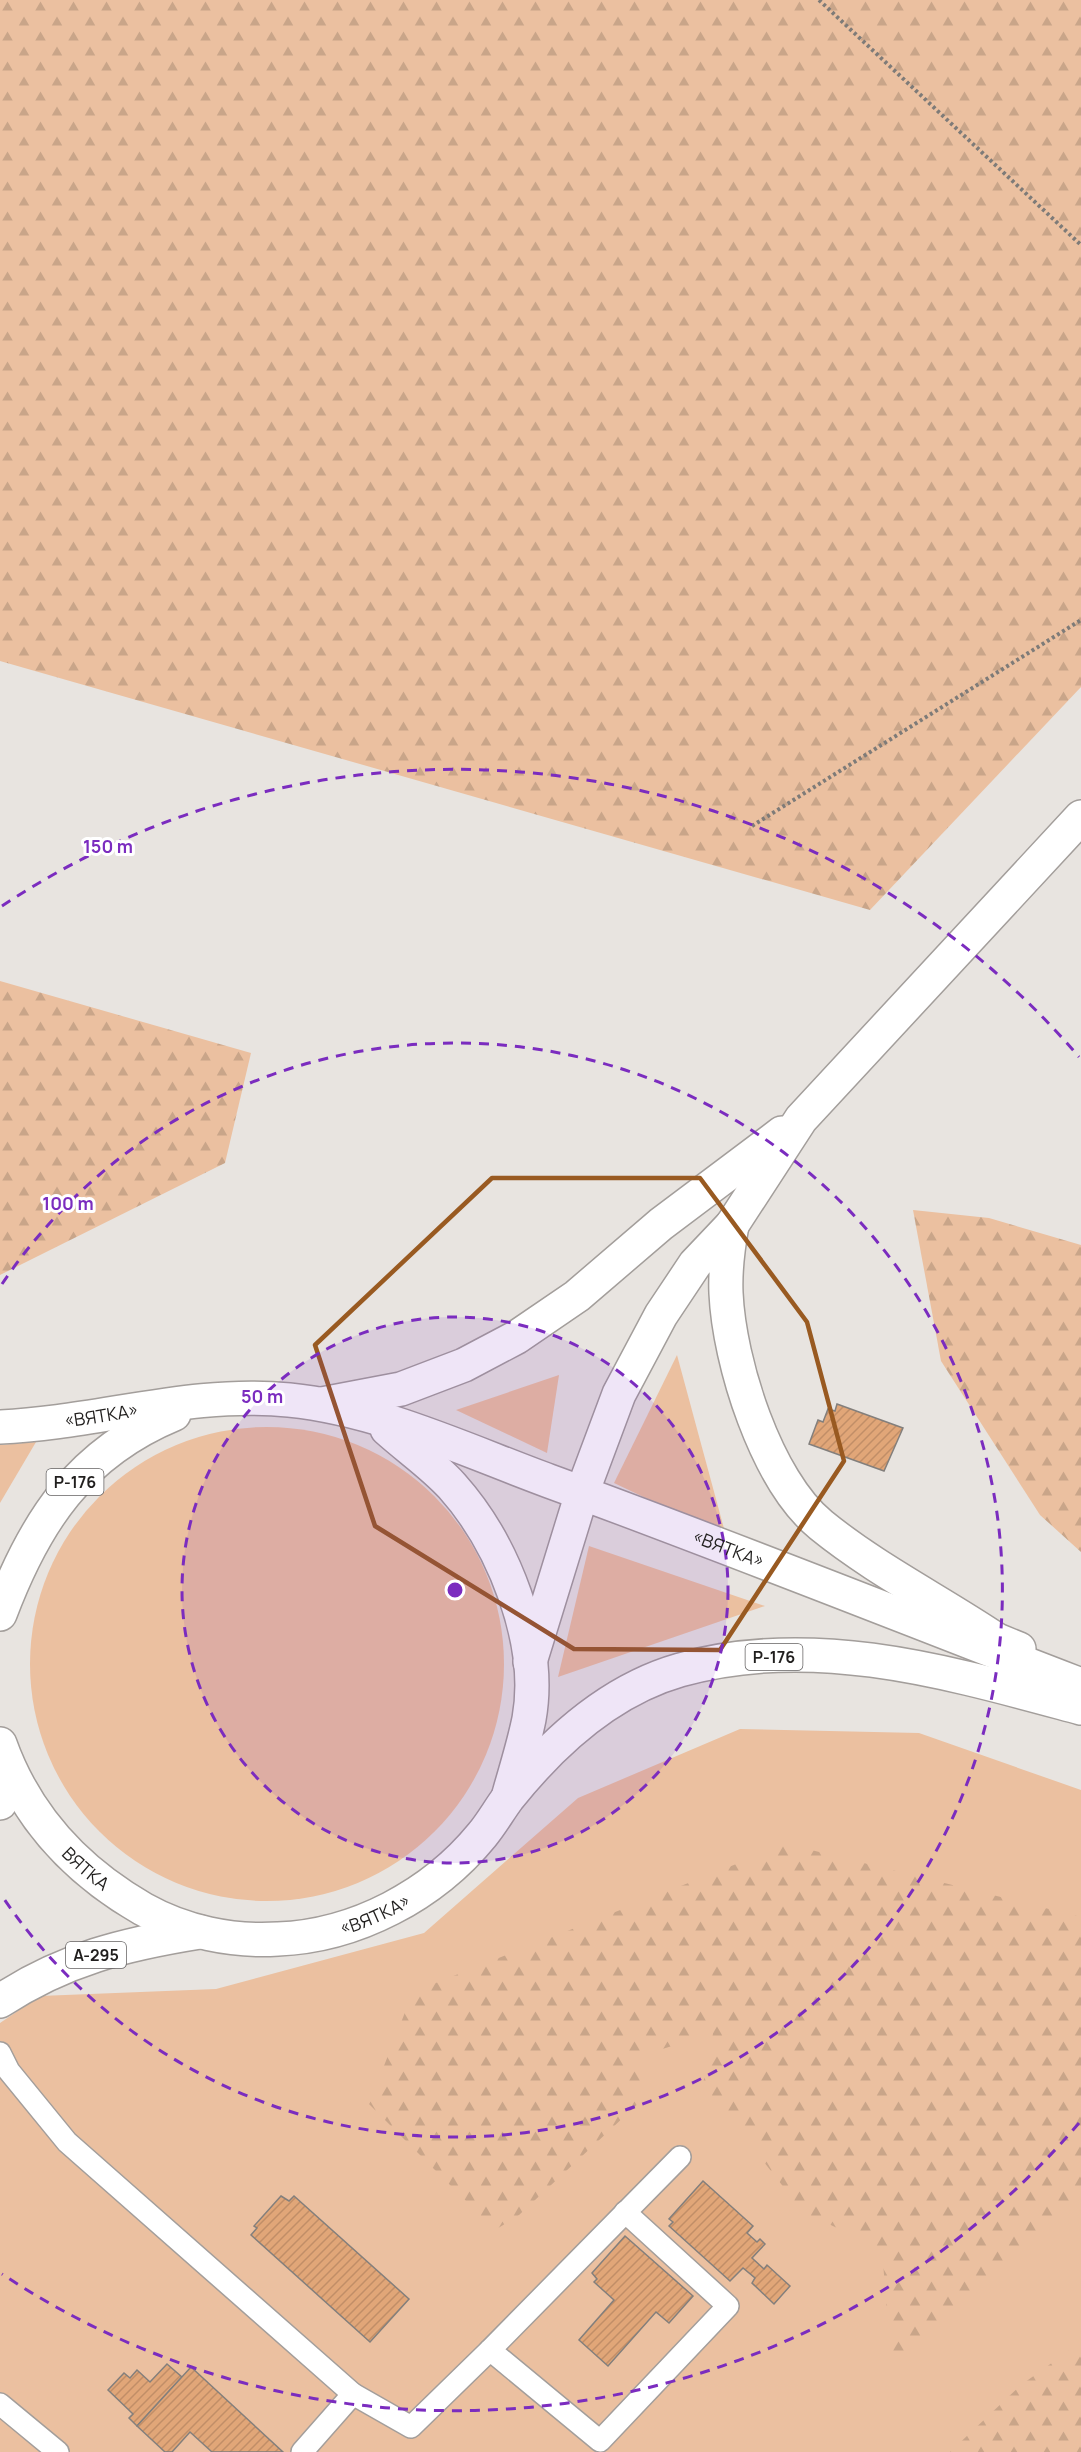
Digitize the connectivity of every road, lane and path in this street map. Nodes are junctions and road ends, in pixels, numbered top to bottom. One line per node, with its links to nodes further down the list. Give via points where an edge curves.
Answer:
1 (819, 0): 2 (path)
2 (1081, 245)
3 (1081, 620): 5 (path)
4 (1081, 817): 6 (main road)
5 (752, 826)
6 (801, 1119): 7 (main road); 9 (main road, via 661,1224 577,1296 517,1337 464,1365 401,1389)
7 (732, 1225): 12 (main road, via 695,1264 661,1315 619,1394); 15 (main road, via 726,1293 734,1352 754,1422 786,1485 819,1524 876,1564 997,1640)
8 (203, 1401): 9 (main road, «ВЯТКА» / Р-176, via 266,1399); 11 (main road, «ВЯТКА» / Р-176); 13 (main road, «ВЯТКА» / Р-176, via 146,1425 92,1462 42,1524 19,1564)
9 (322, 1404): 10 (main road, «ВЯТКА» / Р-176)
10 (374, 1417): 12 (main road, «ВЯТКА» / Р-176); 14 (main road, «ВЯТКА» / Р-176, via 452,1486 492,1540 516,1598)
11 (0, 1427)
12 (582, 1493): 14 (main road); 16 (main road, «ВЯТКА» / Р-176)
13 (0, 1614)
14 (530, 1662): 19 (main road, «ВЯТКА» / Р-176, via 529,1717)
15 (1081, 1676)
16 (1081, 1685)
17 (1081, 1708): 19 (main road, «ВЯТКА» / Р-176, via 915,1666 849,1657 786,1656 731,1661 679,1670 601,1708 555,1747)
18 (4, 1754): 20 (main road); 21 (main road, ВЯТКА / Р-176, via 23,1795 51,1835 79,1865 116,1893 158,1917)
19 (508, 1799): 21 (main road, «ВЯТКА» / Р-176, via 482,1836 444,1873 404,1901 359,1924 296,1938 252,1941)
20 (0, 1803)
21 (200, 1932): 22 (main road, А-295, via 112,1949 72,1963)
22 (0, 2001)
23 (0, 2053): 27 (lane, via 9,2071 67,2142)
24 (680, 2157): 25 (lane)
25 (625, 2212): 26 (lane); 26 (lane, via 728,2306 600,2441)
26 (490, 2350): 27 (lane, via 411,2427)
27 (353, 2394): 30 (lane)
28 (0, 2403): 29 (lane)
29 (58, 2452)
30 (302, 2452)

